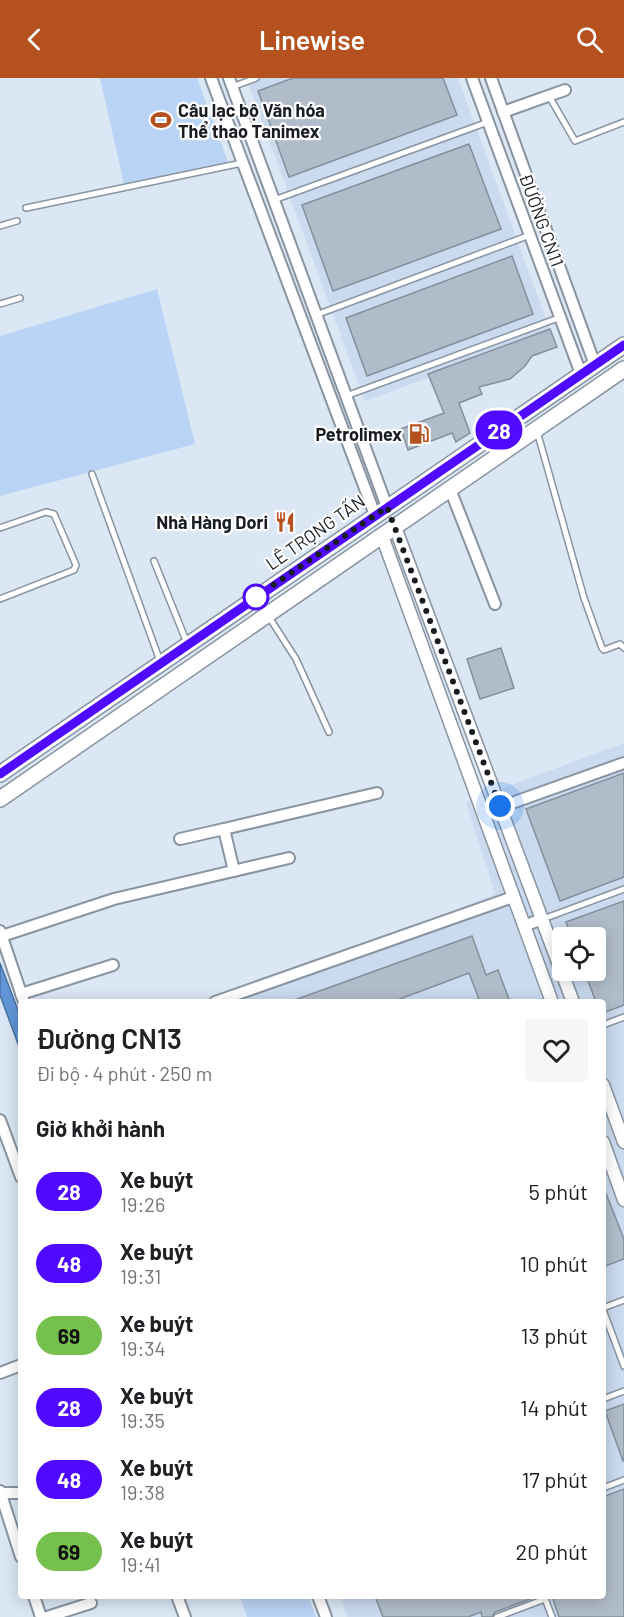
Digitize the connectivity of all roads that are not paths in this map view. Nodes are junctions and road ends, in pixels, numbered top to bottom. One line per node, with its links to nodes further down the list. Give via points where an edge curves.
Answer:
1 (211, 78): 11 (street)
2 (256, 78): 5 (lane)
3 (472, 78): 9 (street, ĐƯỜNG CN11)
4 (491, 78): 8 (street, ĐƯỜNG CN11)
5 (231, 82): 12 (street)
6 (565, 90): 7 (street)
7 (549, 96): 8 (street); 10 (lane, via 575,141)
8 (503, 112): 24 (street, ĐƯỜNG CN11)
9 (488, 122): 12 (lane); 16 (street, ĐƯỜNG CN11)
10 (624, 122)
11 (242, 163): 13 (lane); 20 (street)
12 (274, 200): 18 (street)
13 (26, 208)
14 (17, 221): 15 (lane)
15 (0, 226)
16 (530, 235): 21 (lane); 22 (street, ĐƯỜNG CN11)
17 (20, 298): 19 (lane)
18 (311, 301): 20 (street); 21 (street)
19 (0, 304)
20 (296, 307): 31 (street)
21 (316, 315): 27 (street)
22 (561, 317): 26 (street, ĐƯỜNG CN11); 27 (lane)
23 (624, 345): 24 (main road, LÊ TRỌNG TẤN)
24 (595, 365): 26 (main road, LÊ TRỌNG TẤN)
25 (624, 369): 28 (main road)
26 (581, 374): 31 (main road, LÊ TRỌNG TẤN)
27 (346, 396): 31 (street)
28 (537, 429): 30 (main road); 39 (lane, via 584,598 602,648 620,644)
29 (92, 474): 40 (lane)
30 (450, 489): 33 (main road); 36 (street)
31 (381, 511): 33 (main road); 38 (main road, LÊ TRỌNG TẤN)
32 (0, 528): 35 (lane, via 46,512 54,514 76,565 74,570)
33 (388, 532): 37 (main road); 42 (street); 43 (street)
34 (154, 561): 38 (lane)
35 (0, 599)
36 (495, 604)
37 (268, 615): 41 (lane, via 296,659); 47 (main road)
38 (188, 644): 40 (main road, LÊ TRỌNG TẤN)
39 (624, 648)
40 (160, 662): 45 (main road, LÊ TRỌNG TẤN)
41 (328, 732)
42 (479, 751): 43 (street); 48 (street)
43 (464, 758): 49 (street)
44 (624, 763): 48 (street)
45 (0, 774)
46 (377, 793): 50 (street)
47 (0, 799)
48 (500, 806): 49 (street); 56 (street)
49 (484, 813): 55 (street)
50 (224, 829): 51 (street); 53 (street)
51 (180, 839)
52 (288, 858): 53 (street)
53 (234, 871): 58 (street, via 114,899)
54 (624, 889): 56 (lane)
55 (513, 897): 57 (street); 61 (street)
56 (542, 919): 57 (street); 63 (street)
57 (524, 926): 62 (street)
58 (1, 933): 60 (street)
59 (113, 965): 60 (street)
60 (23, 998)
61 (223, 999)
62 (551, 999)
63 (572, 999)
64 (624, 1017): 65 (lane)
65 (606, 1024)
66 (606, 1092): 68 (street)
67 (0, 1120): 70 (street)
68 (624, 1142)
69 (606, 1150): 71 (street)
70 (18, 1169)
71 (624, 1200)
72 (624, 1300): 73 (lane)
73 (606, 1308)
74 (606, 1317): 76 (lane)
75 (18, 1366): 77 (street)
76 (624, 1366)
77 (0, 1373)
78 (624, 1391): 79 (lane)
79 (606, 1398)
80 (624, 1480): 81 (lane)
81 (606, 1487)
82 (0, 1493): 83 (street); 84 (street)
83 (18, 1493)
84 (18, 1541)
85 (35, 1599): 91 (street)
86 (178, 1599): 93 (street)
87 (319, 1599): 94 (street)
88 (541, 1599): 95 (lane)
89 (544, 1599): 96 (lane)
90 (91, 1603): 92 (street)
91 (41, 1617)
92 (47, 1617)
93 (185, 1617)
94 (326, 1617)
95 (496, 1617)
96 (552, 1617)

